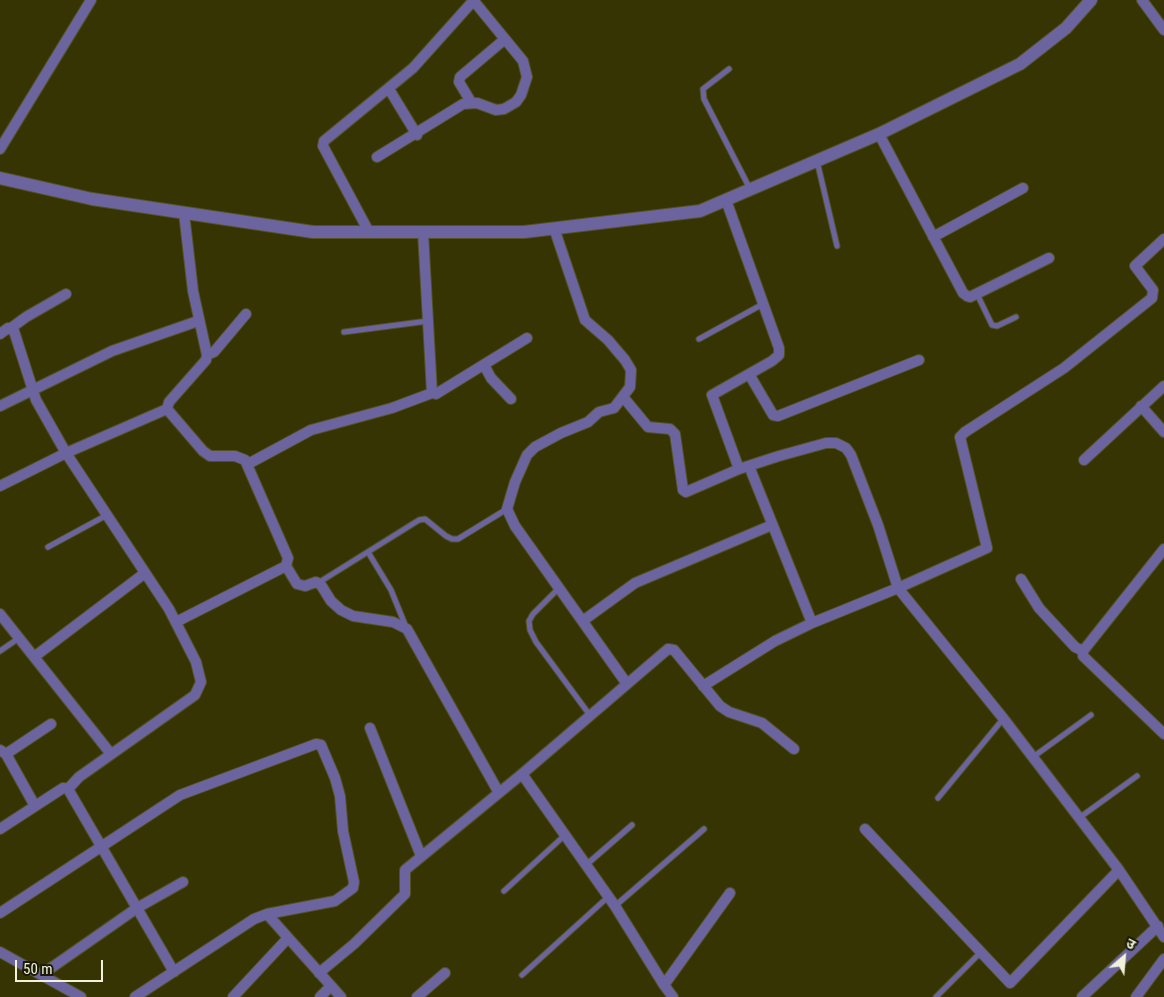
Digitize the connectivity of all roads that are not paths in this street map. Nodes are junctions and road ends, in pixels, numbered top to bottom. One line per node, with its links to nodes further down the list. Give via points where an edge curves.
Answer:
1 (91, 0): 12 (street)
2 (474, 0): 6 (street); 8 (street, via 413,68)
3 (1091, 0): 11 (street, via 1066,28 1020,64)
4 (1142, 0): 5 (street)
5 (1164, 30)
6 (505, 39): 9 (street, via 460,78 459,82); 9 (street, via 526,68 527,77 521,95 504,109 496,110)
7 (729, 69): 17 (lane, via 702,89)
8 (389, 89): 10 (street); 21 (street, via 325,138 323,143)
9 (471, 102): 10 (street)
10 (417, 134): 13 (street)
11 (879, 134): 14 (street); 23 (street)
12 (0, 150)
13 (377, 158)
14 (817, 161): 17 (street); 25 (lane)
15 (0, 178): 19 (street)
16 (1023, 188): 23 (street)
17 (751, 189): 18 (street)
18 (726, 200): 20 (street, via 700,211); 29 (street)
19 (184, 213): 21 (street, via 313,232); 33 (street)
20 (554, 228): 22 (street, via 524,232); 46 (street, via 585,320 608,340 630,370 630,387)
21 (369, 232): 22 (street)
22 (423, 232): 32 (street)
23 (933, 237): 27 (street, via 963,293 970,296)
24 (1164, 239): 68 (street, via 1135,266 1153,290 1152,298 1064,368 960,437 986,548)
25 (837, 246)
26 (1049, 258): 27 (street)
27 (976, 293): 31 (lane, via 992,325 997,326)
28 (66, 294): 34 (street)
29 (763, 304): 38 (lane); 42 (street, via 779,355)
30 (246, 314): 39 (street, via 214,352)
31 (1016, 317)
32 (428, 320): 35 (lane); 45 (street)
33 (198, 321): 39 (street); 44 (street, via 112,351)
34 (11, 328): 36 (street); 44 (street)
35 (344, 332)
36 (0, 334)
37 (527, 338): 41 (street)
38 (699, 340)
39 (207, 355): 50 (street, via 169,402)
40 (919, 360): 42 (street, via 778,416 773,415)
41 (484, 365): 45 (street, via 436,394); 47 (street, via 491,378)
42 (749, 374): 55 (street, via 712,395)
43 (1164, 386): 49 (street)
44 (33, 389): 48 (street); 52 (street)
45 (432, 392): 54 (street, via 392,408 310,430)
46 (624, 398): 55 (street, via 648,427 670,429 675,434 683,490 686,492); 57 (street, via 614,408 600,412 588,422 535,447 527,455)
47 (511, 399)
48 (0, 406)
49 (1141, 406): 51 (street); 53 (street)
50 (167, 409): 52 (street); 54 (street, via 210,456 235,456)
51 (1164, 432)
52 (66, 453): 56 (street); 58 (street)
53 (1084, 460)
54 (248, 464): 63 (street, via 287,555)
55 (744, 468): 59 (street); 68 (street, via 826,444 846,448 874,516)
56 (0, 486)
57 (507, 509): 62 (lane, via 452,540 425,519 419,520); 67 (street, via 515,526)
58 (107, 515): 60 (lane); 64 (street)
59 (772, 525): 70 (street, via 635,583); 72 (street)
60 (48, 547)
61 (1164, 549): 76 (street)
62 (368, 552): 66 (lane); 73 (lane, via 391,590)
63 (286, 566): 66 (street, via 297,584); 71 (street)
64 (145, 572): 71 (street); 77 (street)
65 (1021, 579): 76 (street, via 1039,608 1075,647)
66 (318, 583): 73 (street, via 330,602 340,610 353,616 393,622)
67 (559, 588): 70 (street); 80 (lane, via 533,614 529,621 530,630)
68 (898, 588): 72 (street); 82 (street)
69 (0, 614): 74 (street)
70 (584, 620): 78 (street)
71 (176, 622): 88 (street, via 196,662 201,682 198,690)
72 (812, 623): 79 (street, via 775,641)
73 (407, 630): 93 (street)
74 (19, 638): 75 (lane); 77 (street)
75 (0, 651)
76 (1083, 651): 85 (street, via 1083,656)
77 (34, 657): 88 (street)
78 (627, 684): 79 (street, via 670,648); 80 (street)
79 (703, 686): 86 (street, via 724,710 762,723)
80 (589, 714): 90 (street)
81 (1091, 715): 89 (lane)
82 (1003, 718): 89 (street); 94 (lane)
83 (51, 724): 87 (street)
84 (370, 728): 103 (street)
85 (1164, 734)
86 (794, 749)
87 (3, 752): 95 (street)
88 (111, 754): 92 (street, via 78,777)
89 (1033, 757): 96 (street)
90 (522, 774): 93 (street); 101 (street)
91 (1137, 776): 96 (lane)
92 (68, 789): 95 (street, via 63,788); 102 (street)
93 (499, 793): 103 (street)
94 (938, 798)
95 (35, 806): 98 (street)
96 (1079, 818): 105 (street)
97 (632, 825): 104 (lane)
98 (0, 829)
99 (704, 829): 110 (lane)
100 (865, 829): 118 (street)
101 (566, 835): 104 (street); 107 (lane)
102 (102, 846): 111 (street); 112 (street); 113 (street, via 195,788 316,744 321,745 340,796 354,886 335,901)
103 (421, 856): 121 (street, via 405,870 405,894)
104 (586, 865): 109 (street)
105 (1119, 870): 114 (street); 118 (street, via 1014,981 1006,980)
106 (184, 882): 111 (street)
107 (504, 891)
108 (730, 893): 125 (street)
109 (608, 896): 110 (street); 123 (lane)
110 (615, 906): 125 (street)
111 (137, 908): 120 (street); 124 (street)
112 (0, 913)
113 (268, 914): 116 (street); 120 (street, via 254,919)
114 (1158, 926): 115 (street); 135 (street)
115 (1164, 937)
116 (288, 938): 121 (street); 129 (street)
117 (0, 952): 124 (street)
118 (980, 953): 134 (lane)
119 (1164, 959): 136 (street)
120 (174, 972): 128 (street)
121 (319, 973): 126 (street)
122 (445, 973): 132 (street)
123 (522, 974)
124 (41, 975): 127 (street)
125 (664, 985): 133 (street)
126 (331, 986): 130 (street); 131 (street)
127 (81, 997)
128 (135, 997)
129 (233, 997)
130 (320, 997)
131 (341, 997)
132 (417, 997)
133 (673, 997)
134 (936, 997)
135 (1082, 997)
136 (1136, 997)

